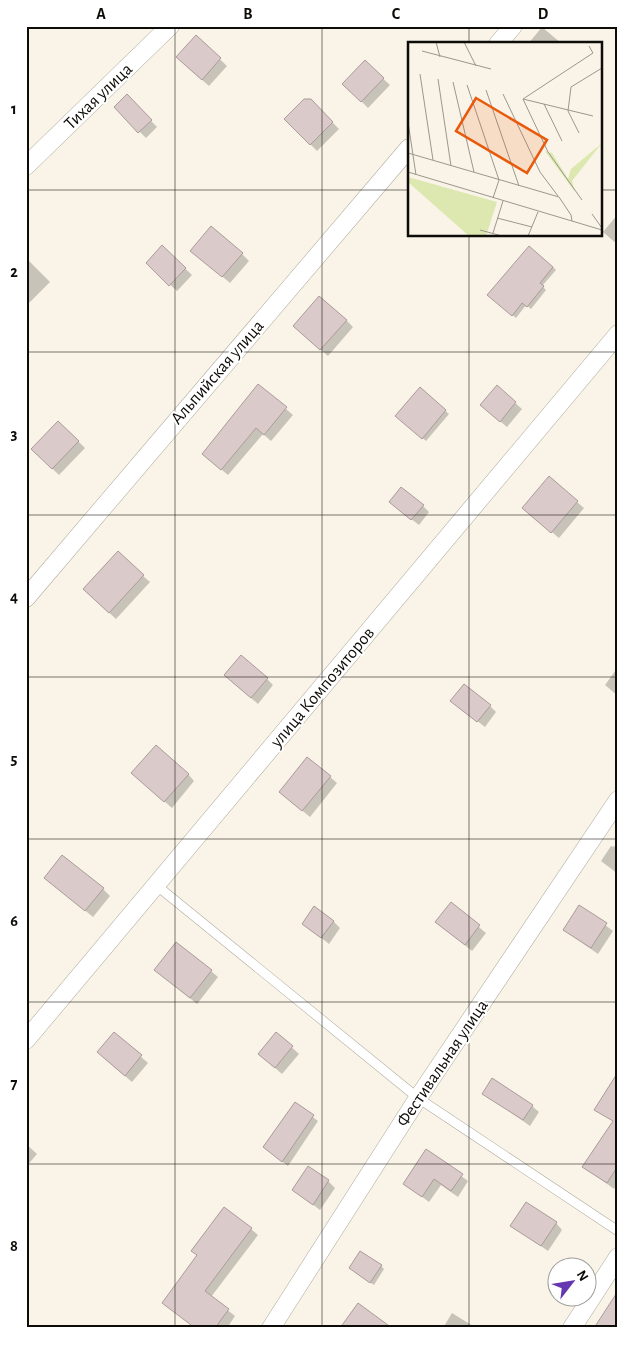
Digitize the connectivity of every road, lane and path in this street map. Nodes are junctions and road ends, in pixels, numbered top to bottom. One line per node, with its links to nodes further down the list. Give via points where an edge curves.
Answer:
1 (170, 26): 5 (street, Тихая улица)
2 (513, 26): 3 (street)
3 (500, 42)
4 (408, 149): 7 (street, Альпийская улица)
5 (26, 166)
6 (618, 334): 9 (street, улица Композиторов)
7 (26, 598)
8 (618, 800): 11 (street, Фестивальная улица)
9 (156, 885): 10 (street, улица Композиторов); 11 (lane)
10 (26, 1040)
11 (418, 1098): 12 (lane); 14 (street, Фестивальная улица)
12 (618, 1231)
13 (618, 1257): 15 (street)
14 (271, 1328)
15 (572, 1328)

